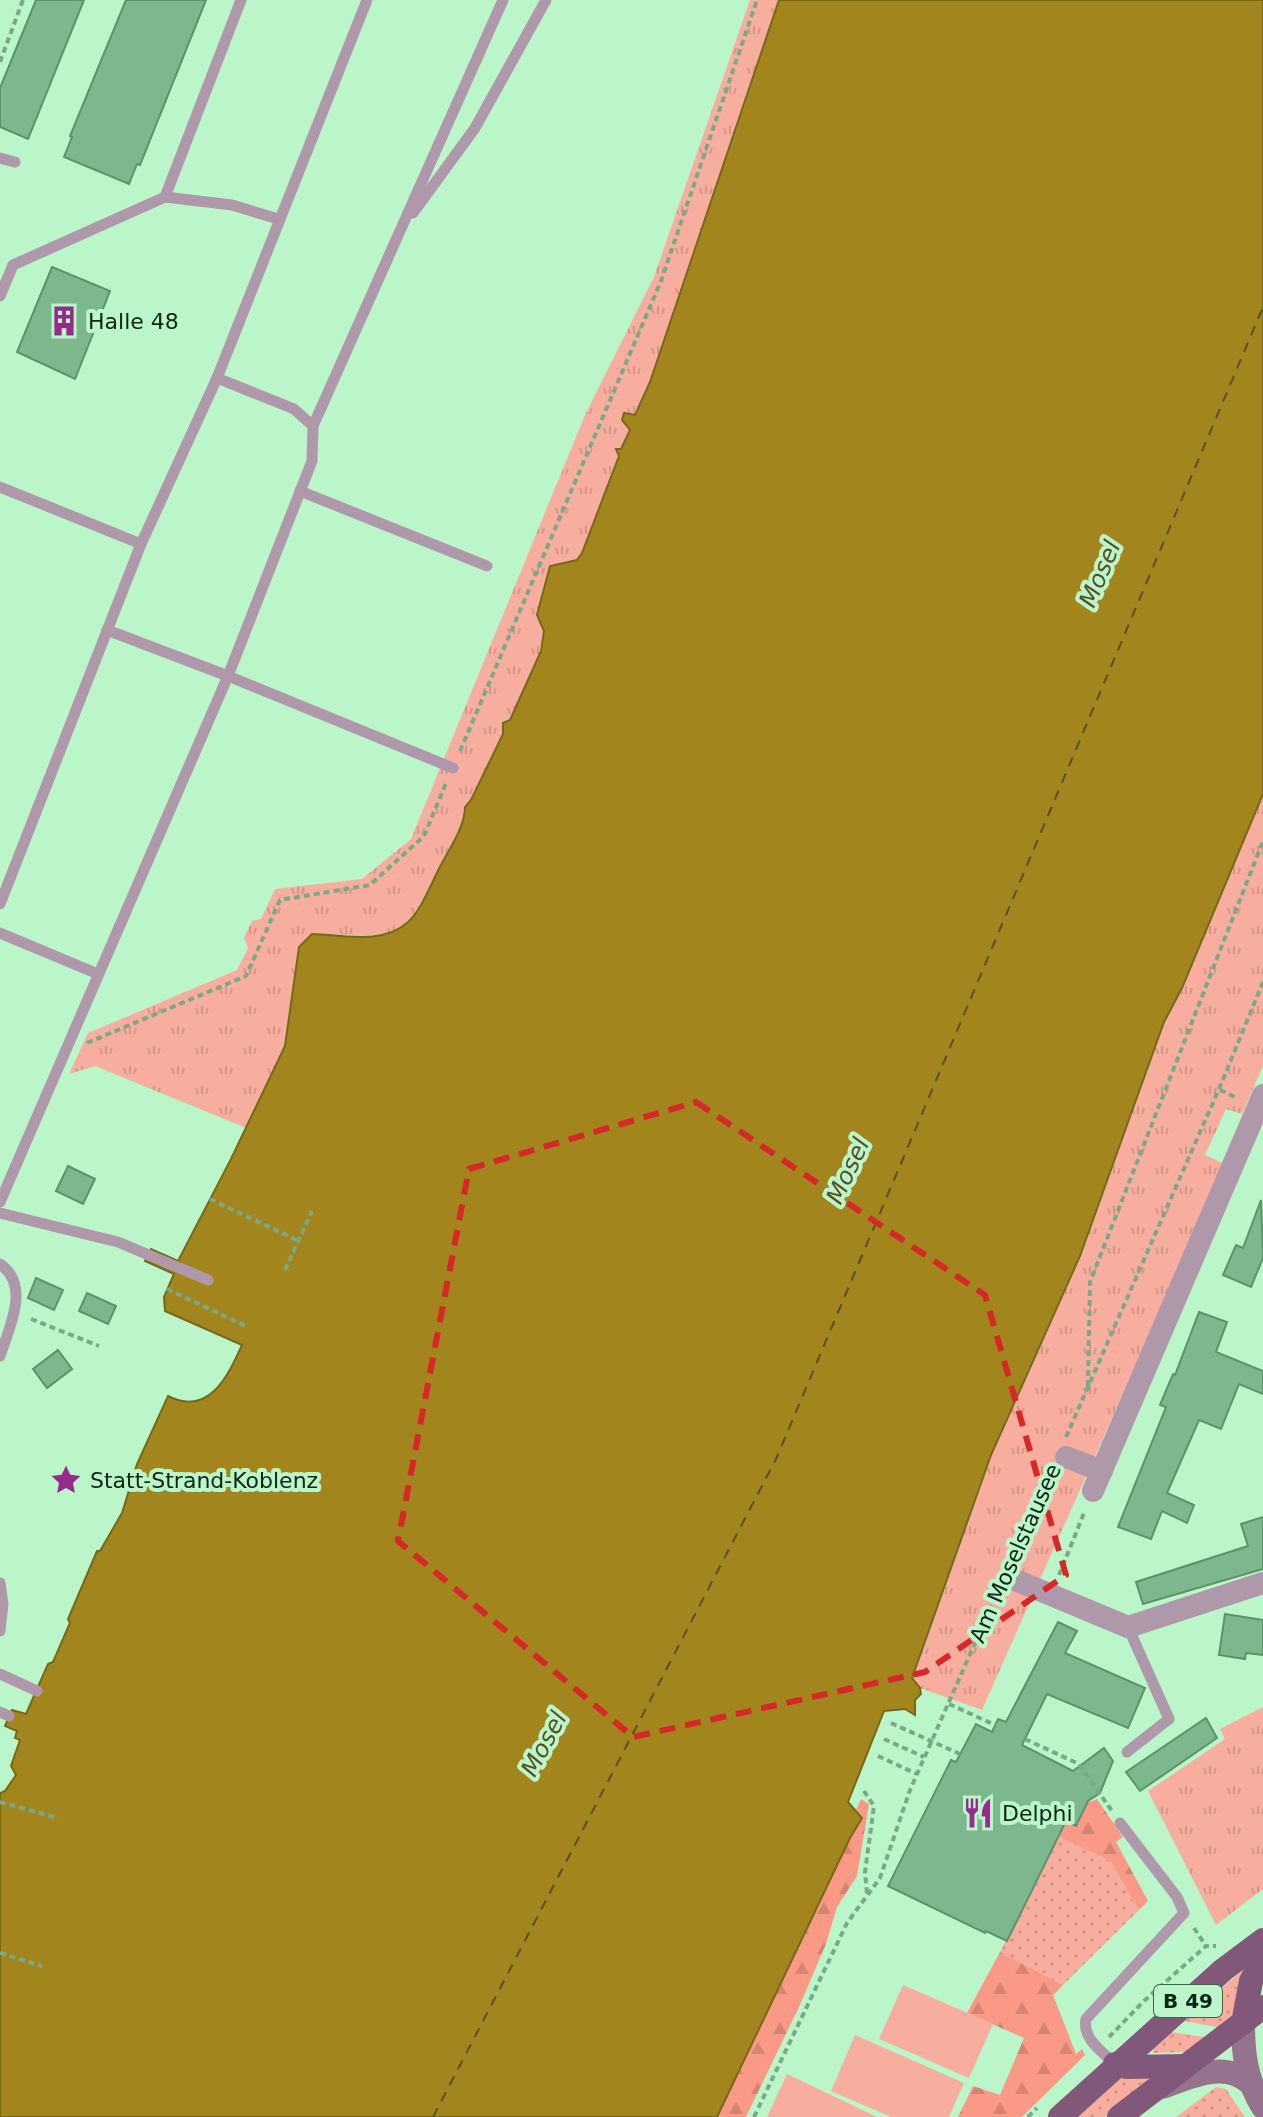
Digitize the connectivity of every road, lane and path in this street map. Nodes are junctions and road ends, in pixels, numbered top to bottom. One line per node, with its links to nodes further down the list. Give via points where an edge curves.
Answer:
1 (23, 0): 7 (path)
2 (241, 0): 10 (lane)
3 (367, 0): 11 (lane)
4 (503, 0): 12 (lane)
5 (546, 0): 12 (lane, via 475,128)
6 (757, 0): 22 (path, via 661,281)
7 (0, 62)
8 (0, 158): 9 (lane)
9 (15, 162)
10 (165, 197): 11 (lane, via 232,205); 13 (lane, via 13,265)
11 (278, 219): 14 (lane)
12 (399, 232): 15 (lane)
13 (0, 296)
14 (217, 378): 15 (lane, via 294,409); 18 (lane)
15 (313, 426): 17 (lane, via 312,461)
16 (0, 487): 18 (lane)
17 (300, 491): 19 (lane); 21 (lane)
18 (141, 544): 20 (lane)
19 (487, 566)
20 (107, 630): 21 (lane); 24 (lane)
21 (228, 676): 22 (lane); 26 (lane)
22 (453, 768): 28 (path, via 424,836 370,885 280,900 246,976 95,1041)
23 (1263, 841): 45 (path, via 1090,1282)
24 (0, 904)
25 (0, 933): 26 (lane)
26 (98, 974): 28 (lane)
27 (1263, 982): 45 (path, Am Moselstausee)
28 (69, 1046): 33 (lane)
29 (1263, 1095): 30 (street)
30 (1241, 1145): 31 (street); 47 (street)
31 (1263, 1153)
32 (210, 1199): 36 (path)
33 (0, 1202)
34 (312, 1211): 36 (path)
35 (0, 1213): 39 (lane, via 118,1242)
36 (299, 1241): 38 (path)
37 (0, 1264): 41 (lane, via 9,1270 17,1290)
38 (285, 1270)
39 (208, 1280)
40 (167, 1289): 42 (path)
41 (14, 1312): 43 (path); 44 (lane)
42 (246, 1326)
43 (99, 1346)
44 (0, 1356)
45 (1088, 1388): 46 (path, Am Moselstausee)
46 (1061, 1455): 47 (street, Am Moselstausee); 48 (path, Am Moselstausee)
47 (1098, 1481): 51 (path)
48 (1008, 1577): 51 (street, Am Moselstausee); 56 (path, Am Moselstausee)
49 (0, 1583): 53 (lane)
50 (1263, 1583): 52 (street)
51 (1050, 1596): 52 (street, Am Moselstausee)
52 (1128, 1627): 62 (lane, via 1169,1719)
53 (0, 1631)
54 (0, 1674): 55 (lane)
55 (37, 1691)
56 (949, 1704): 58 (path); 61 (path, Am Moselstausee)
57 (891, 1723): 61 (path)
58 (995, 1725)
59 (884, 1739): 65 (path)
60 (1025, 1739): 70 (path, via 1079,1764)
61 (932, 1740): 63 (path); 65 (path, Am Moselstausee)
62 (1127, 1752)
63 (960, 1754)
64 (878, 1756): 66 (path)
65 (924, 1757): 66 (path, Am Moselstausee)
66 (917, 1774): 71 (path, Am Moselstausee, via 880,1878)
67 (864, 1791): 71 (path, via 874,1806)
68 (0, 1802): 69 (path)
69 (58, 1818)
70 (1120, 1823): 80 (lane, via 1184,1913 1086,2019 1087,2036)
71 (867, 1896): 85 (path, Am Moselstausee, via 847,1923)
72 (1263, 1940): 80 (main road, B 49)
73 (1206, 1946): 77 (path)
74 (0, 1953): 76 (path)
75 (1263, 1957): 79 (main road, via 1251,1981)
76 (42, 1966)
77 (1144, 2001)
78 (1263, 2007): 79 (main road, B 49)
79 (1243, 2023): 81 (main road, B 49); 82 (street)
80 (1115, 2064): 81 (main road); 86 (main road, B 49)
81 (1184, 2066): 83 (main road, B 49)
82 (1250, 2083): 83 (street, via 1235,2073 1213,2071); 84 (street)
83 (1152, 2091): 87 (main road, B 49)
84 (1263, 2107)
85 (754, 2117)
86 (1060, 2117)
87 (1119, 2117)

